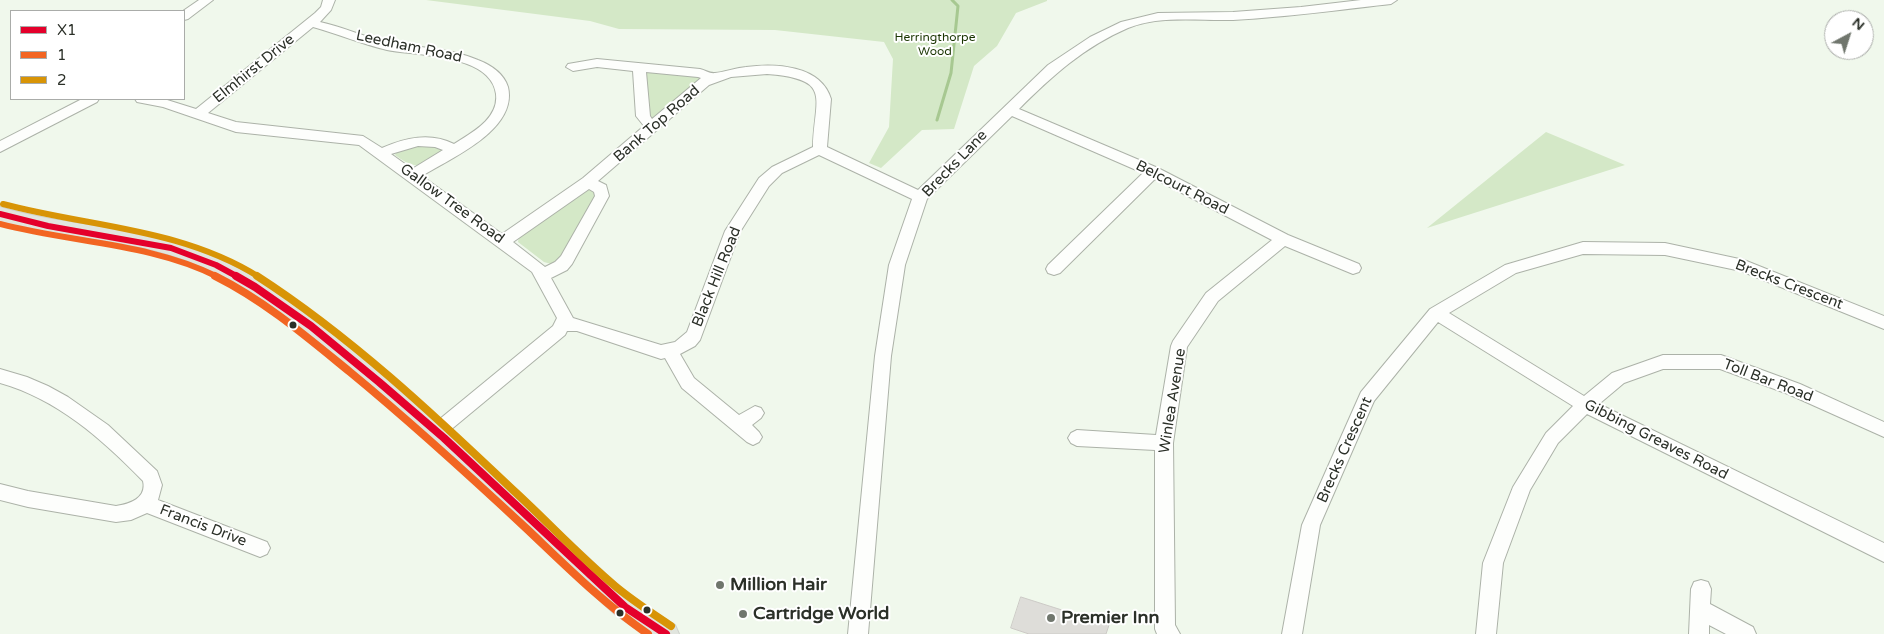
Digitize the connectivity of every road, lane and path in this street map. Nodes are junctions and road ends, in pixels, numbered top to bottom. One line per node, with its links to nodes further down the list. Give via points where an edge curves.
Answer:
1 (208, 0): 4 (street)
2 (329, 0): 5 (street, via 322,14)
3 (1391, 0): 11 (street, Brecks Lane, via 1301,11 1142,19 1109,32 1072,54 1052,68)
4 (185, 15)
5 (311, 23): 12 (street, Elmhirst Drive); 16 (street, Leedham Road, via 390,46 470,60 490,72 503,90 501,108 488,126)
6 (573, 67): 7 (street, via 589,63)
7 (640, 67): 8 (street, via 700,73); 13 (street, via 643,116)
8 (712, 78): 13 (street, Bank Top Road); 15 (street, Bank Top Road, via 745,71 777,71 796,74 816,83 824,97)
9 (90, 100): 14 (street)
10 (148, 100): 12 (street, Gallow Tree Road, via 168,103)
11 (1010, 110): 18 (street, Belcourt Road); 21 (street, Brecks Lane)
12 (197, 115): 17 (street, Gallow Tree Road, via 236,127 364,140)
13 (655, 126): 20 (street, Bank Top Road)
14 (0, 147)
15 (820, 149): 21 (street); 31 (street, Black Hill Road, via 776,170 764,182 734,231 694,334 689,341)
16 (454, 150): 17 (street, via 430,141 404,144); 19 (street, Leedham Road)
17 (382, 153): 19 (street, Gallow Tree Road)
18 (1153, 172): 23 (street, Belcourt Road); 26 (street)
19 (413, 175): 24 (street, Gallow Tree Road)
20 (588, 182): 24 (street, Bank Top Road); 27 (street, via 601,190 602,196 567,260)
21 (920, 197): 48 (street, Brecks Lane, via 897,265 883,356)
22 (0, 214): 37 (main road, via 34,224 162,245 226,270 298,316)
23 (1283, 239): 25 (street, Belcourt Road); 40 (street, Winlea Avenue, via 1212,298 1179,346)
24 (503, 241): 27 (street, Gallow Tree Road)
25 (1353, 268)
26 (1054, 269)
27 (543, 275): 30 (street, Gallow Tree Road, via 563,314)
28 (1436, 313): 29 (street, Brecks Crescent, via 1511,269 1583,248 1665,250 1744,266); 33 (street, Gibbing Greaves Road); 50 (street, Brecks Crescent, via 1367,397 1311,525)
29 (1884, 323)
30 (563, 324): 31 (street, via 577,325 653,352); 37 (street, via 560,330)
31 (670, 351): 35 (street, via 688,383)
32 (0, 376): 42 (street, via 42,391 95,424 121,446 151,477 152,492)
33 (1584, 404): 36 (street, Toll Bar Road, via 1618,378 1662,362 1721,362 1794,389); 44 (street, Gibbing Greaves Road); 51 (street, Toll Bar Road, via 1552,438 1522,487 1493,564)
34 (755, 413): 35 (street)
35 (738, 426): 38 (street)
36 (1884, 430)
37 (436, 432): 47 (main road, via 606,591)
38 (753, 438)
39 (1077, 438): 40 (street)
40 (1164, 443): 49 (street, Winlea Avenue, via 1165,629)
41 (0, 492): 42 (street, via 116,514 126,514)
42 (146, 504): 43 (street, Francis Drive)
43 (260, 548)
44 (1884, 553)
45 (1701, 589): 46 (street)
46 (1700, 610): 52 (street); 53 (street)
47 (666, 634)
48 (858, 634)
49 (1170, 634)
50 (1292, 634)
51 (1486, 634)
52 (1699, 634)
53 (1746, 634)

